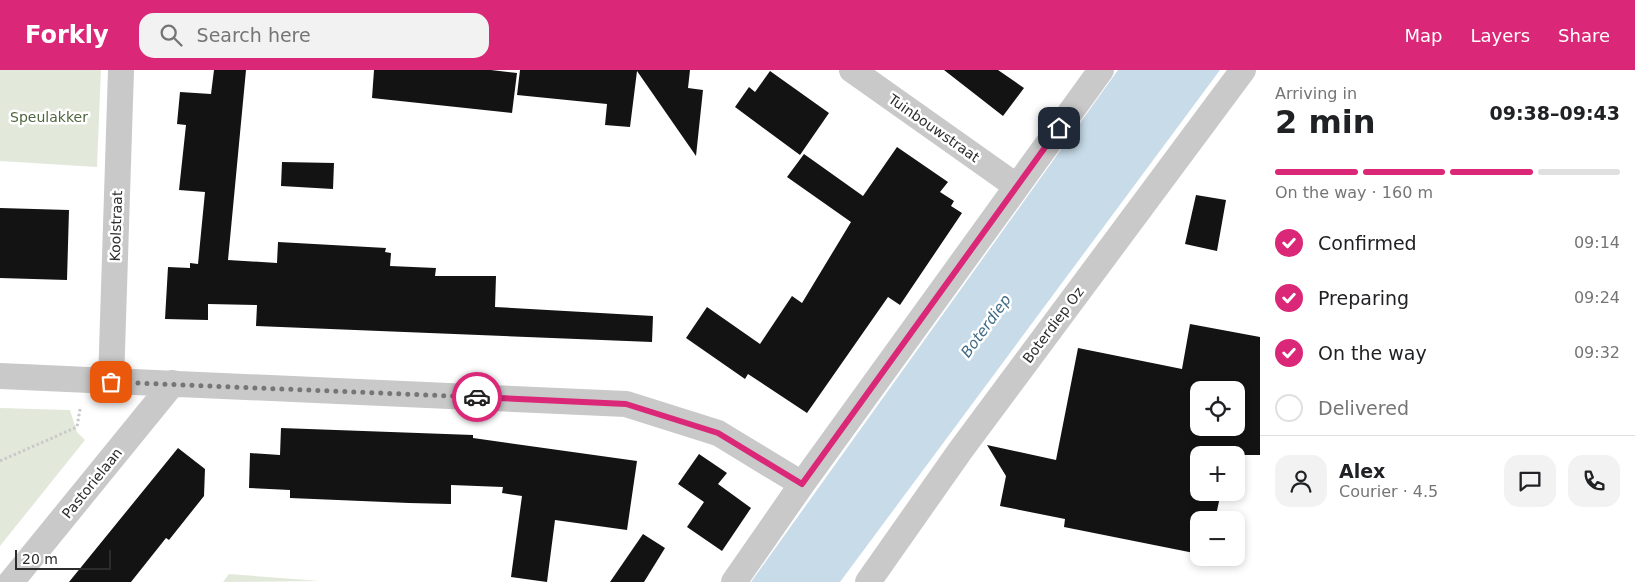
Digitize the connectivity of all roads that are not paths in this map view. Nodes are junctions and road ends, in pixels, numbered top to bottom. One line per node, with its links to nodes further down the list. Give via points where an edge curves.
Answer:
1 (121, 70): 7 (street, Koolstraat)
2 (852, 70): 5 (street, Tuinbouwstraat)
3 (1101, 70): 5 (street)
4 (1243, 70): 12 (street, Boterdiep Oz, via 960,451)
5 (1016, 186): 9 (street)
6 (0, 376): 7 (street)
7 (111, 382): 8 (street)
8 (173, 383): 9 (street, via 626,404 718,433); 10 (street, Pastorielaan)
9 (802, 484): 11 (street)
10 (11, 582)
11 (734, 582)
12 (868, 582)

